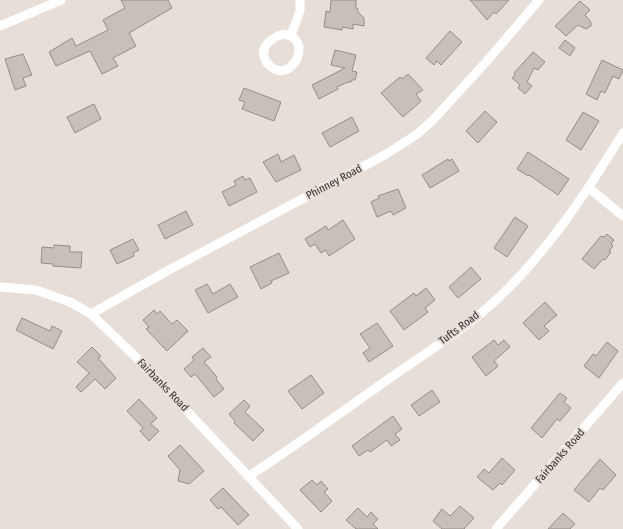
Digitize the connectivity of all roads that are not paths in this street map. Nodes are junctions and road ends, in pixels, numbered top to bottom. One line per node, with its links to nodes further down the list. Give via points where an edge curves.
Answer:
1 (61, 0): 4 (street)
2 (300, 0): 5 (street, via 300,11)
3 (539, 0): 10 (street, Phinney Road, via 487,61 416,135 383,156 167,270)
4 (0, 26)
5 (291, 35)
6 (623, 134): 7 (street, Tufts Road)
7 (589, 188): 8 (street); 12 (street, Tufts Road, via 561,227 494,302)
8 (623, 216)
9 (0, 287): 10 (street, Fairbanks Road, via 36,290 70,302)
10 (91, 314): 12 (street, Fairbanks Road, via 136,357)
11 (623, 383): 14 (street, Fairbanks Road)
12 (249, 476): 13 (street, Fairbanks Road)
13 (298, 529)
14 (496, 529)

